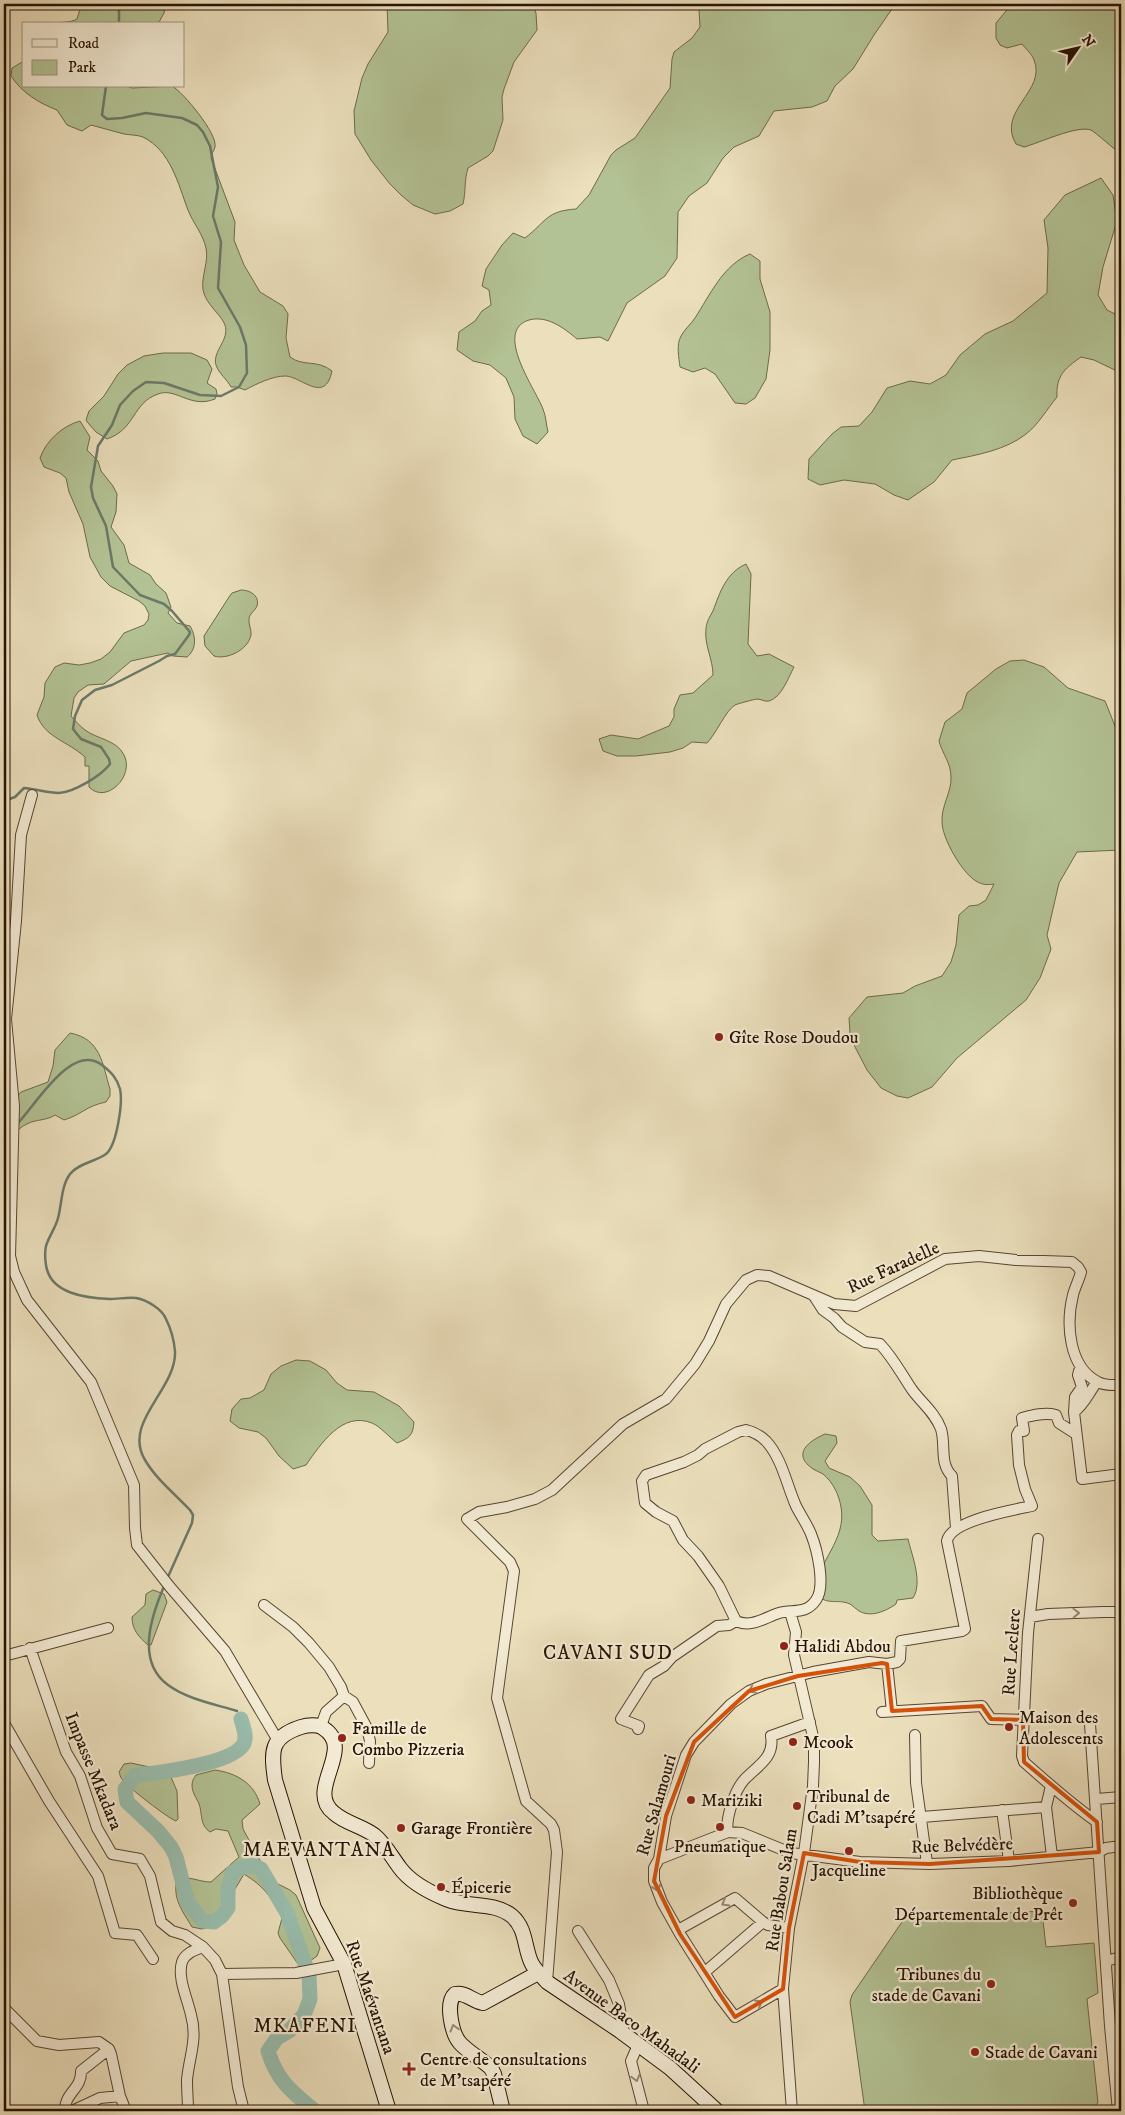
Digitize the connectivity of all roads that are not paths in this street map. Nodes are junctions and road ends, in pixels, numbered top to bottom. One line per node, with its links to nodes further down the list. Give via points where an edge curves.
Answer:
1 (32, 795): 31 (street, via 21,835 6,1019 14,1106 10,1256 14,1272 26,1300 91,1382 134,1485 137,1545 225,1651)
2 (814, 1296): 3 (street, Rue Faradelle, via 834,1304 856,1306 945,1259 959,1257 1072,1262 1081,1272 1073,1294 1068,1325 1072,1345); 9 (street, via 823,1310 842,1327 865,1342 880,1344 913,1391 931,1410 943,1438 946,1470 952,1476); 59 (street, Rue Faradelle, via 770,1276 757,1275 746,1280 726,1304 695,1364 666,1399 623,1424 552,1490 523,1503 479,1512 467,1519 510,1562 514,1571 497,1698 526,1801 554,1830 557,1852)
3 (1083, 1370): 4 (street, Rue Faradelle); 6 (street, via 1078,1375 1082,1387 1075,1397)
4 (1097, 1382): 5 (street); 6 (street, via 1081,1407)
5 (1121, 1385)
6 (1074, 1412): 7 (street)
7 (1076, 1434): 8 (street, via 1082,1479); 9 (street, via 1051,1413 1022,1418 1024,1431 1017,1435 1019,1465 1032,1506 1004,1511)
8 (1121, 1474)
9 (956, 1528): 19 (street, via 948,1535 947,1541 965,1629 900,1642 899,1660)
10 (1038, 1539): 14 (street, Rue Leclerc)
11 (264, 1605): 21 (street, via 309,1643 329,1667)
12 (790, 1612): 15 (street, via 781,1612 754,1623); 15 (street, via 809,1608 821,1593 819,1564 811,1535 774,1452 758,1435 746,1430 684,1462 646,1475 642,1481 645,1503 673,1521 683,1540 719,1586); 20 (street, Rue Babou Salam, via 796,1632 794,1655)
13 (1121, 1616): 14 (street, one-way to 13, via 1104,1612 1116,1612)
14 (1030, 1617): 24 (street, Rue Leclerc)
15 (736, 1621): 29 (street, via 717,1626 648,1675 621,1719 638,1726)
16 (108, 1628): 17 (street)
17 (30, 1648): 18 (street); 52 (street, Impasse Mkadara, via 66,1752 80,1776 97,1828 112,1854 140,1859 150,1876 161,1922)
18 (4, 1656)
19 (886, 1664): 20 (street, Rue Salamouri, via 869,1662); 22 (street)
20 (798, 1676): 25 (street, Rue Babou Salam); 45 (street, Rue Salamouri, one-way to 45, via 749,1691 730,1704 694,1742 686,1755 666,1816)
21 (344, 1696): 28 (street, via 326,1712); 32 (street, via 353,1702 367,1728)
22 (892, 1711): 23 (street); 24 (street, via 982,1706 991,1719)
23 (882, 1712)
24 (1023, 1720): 33 (street, Rue Leclerc, via 1024,1762)
25 (810, 1722): 40 (street, via 771,1736 770,1753 739,1788 728,1817); 43 (street, Rue Babou Salam, via 814,1741 813,1786)
26 (4, 1723): 54 (street, via 98,1876 115,1933 136,1935)
27 (1090, 1724): 35 (street)
28 (321, 1726): 31 (street, via 304,1725); 59 (street, via 329,1732 336,1752 324,1796 333,1813 373,1835 413,1882 448,1900 495,1908 511,1915 524,1934 531,1963)
29 (638, 1729)
30 (915, 1735): 38 (street, via 916,1783)
31 (277, 1739): 56 (street, Rue Maévantana, via 272,1758 274,1780 314,1908)
32 (369, 1763)
33 (1051, 1786): 36 (street); 39 (street, Rue Leclerc)
34 (1121, 1797): 35 (street)
35 (1097, 1800): 39 (street)
36 (1046, 1807): 37 (street); 44 (street)
37 (1002, 1810): 38 (street); 46 (street)
38 (922, 1817): 47 (street)
39 (1097, 1822): 42 (street)
40 (728, 1832): 43 (street, Rue Belvédère, via 742,1833 791,1853); 45 (street)
41 (1121, 1846): 42 (street, Rue Belvédère)
42 (1099, 1852): 44 (street, Rue Belvédère); 55 (street)
43 (804, 1853): 47 (street, Rue Belvédère, via 860,1862); 49 (street, Rue Babou Salam)
44 (1052, 1856): 46 (street, Rue Belvédère)
45 (659, 1859): 50 (street, Rue Salamouri, one-way to 50, via 654,1868 654,1881)
46 (1009, 1861): 47 (street, Rue Belvédère)
47 (927, 1863)
48 (763, 1922): 49 (street); 50 (street, one-way to 50, via 736,1898); 57 (street)
49 (789, 1928): 60 (street, Rue Babou Salam)
50 (678, 1930): 57 (street, Rue Salamouri)
51 (578, 1931): 64 (street, via 620,2004 623,2027)
52 (203, 1947): 58 (street); 71 (street, via 189,1953 181,1965 182,1984 194,2030 187,2079)
53 (1121, 1957): 55 (street)
54 (153, 1958)
55 (1106, 1961): 63 (street)
56 (344, 1964): 58 (street, via 296,1973); 73 (street, Rue Maévantana)
57 (704, 1972): 60 (street, Rue Salamouri, one-way to 60, via 735,2017)
58 (222, 1974): 72 (street)
59 (542, 1977): 64 (street, Avenue Baco Mahadali); 74 (street, one-way to 59, via 491,2068 457,2039 449,2006 451,1998 455,1994 466,1995 483,2003)
60 (783, 1989): 77 (street, Rue Babou Salam)
61 (4, 2008): 66 (street, via 38,2041 59,2044 100,2042)
62 (1121, 2025): 63 (street)
63 (1110, 2026): 78 (street)
64 (620, 2031): 65 (street, Avenue Baco Mahadali)
65 (638, 2045): 75 (street, one-way to 75, via 631,2061); 76 (street, Avenue Baco Mahadali, via 670,2068)
66 (109, 2049): 67 (street); 68 (street, via 80,2071 81,2080 64,2104)
67 (120, 2096): 69 (street, via 100,2098); 70 (street)
68 (65, 2111)
69 (72, 2111)
70 (126, 2111)
71 (188, 2111)
72 (244, 2111)
73 (389, 2111)
74 (503, 2111)
75 (644, 2111)
76 (717, 2111)
77 (792, 2111)
78 (1118, 2111)

